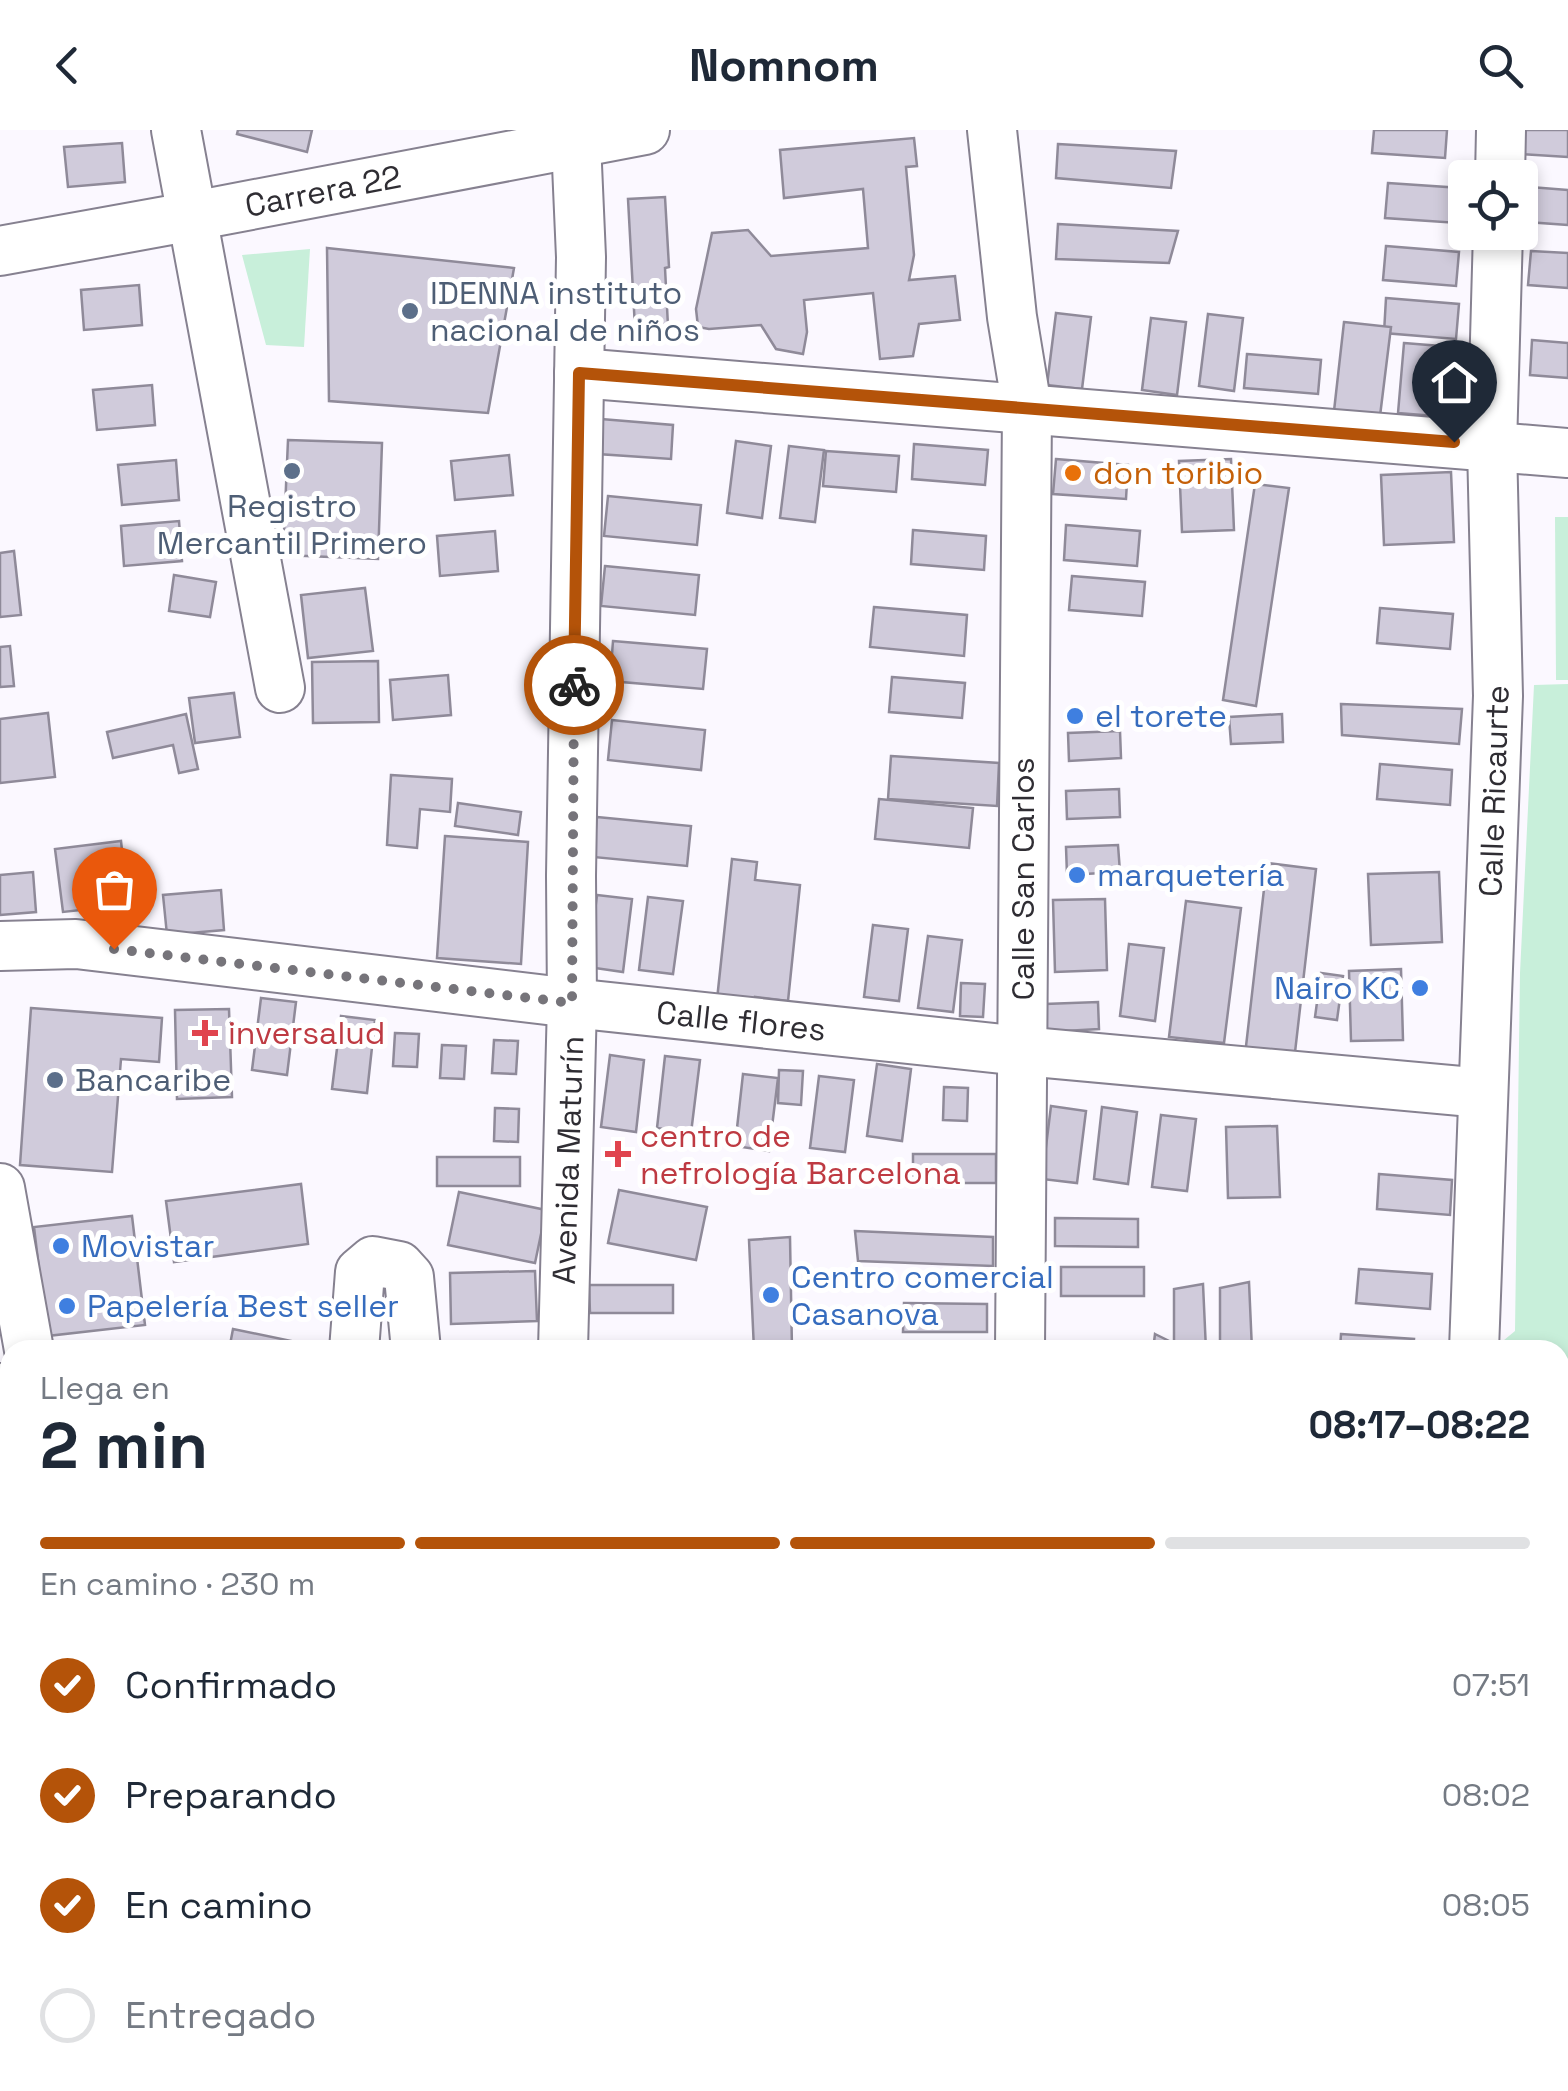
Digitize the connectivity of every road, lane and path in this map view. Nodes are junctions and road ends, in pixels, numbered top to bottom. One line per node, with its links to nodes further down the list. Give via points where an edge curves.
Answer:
1 (176, 130): 7 (street)
2 (644, 130): 5 (street, Carrera 22)
3 (992, 130): 11 (street)
4 (1501, 130): 6 (street)
5 (574, 136): 7 (street, Carrera 22); 10 (street, Avenida Maturín)
6 (1500, 160)
7 (194, 216): 8 (street, Carrera 22); 14 (street)
8 (0, 250)
9 (1497, 250): 12 (street, Calle Ricaurte)
10 (579, 373): 11 (street); 16 (street, Avenida Maturín)
11 (1027, 408): 12 (street); 17 (street, Calle San Carlos)
12 (1492, 446): 13 (street); 18 (street, Calle Ricaurte, via 1498,696)
13 (1568, 454)
14 (280, 688)
15 (0, 946): 16 (street, Calle flores, via 76,944)
16 (572, 1003): 17 (street, Calle flores); 23 (street, Avenida Maturín)
17 (1022, 1051): 18 (street, Calle flores); 24 (street, Calle San Carlos)
18 (1483, 1093): 25 (street, Calle Ricaurte)
19 (0, 1188): 20 (street)
20 (27, 1340)
21 (355, 1340): 22 (street, via 360,1272 373,1261 399,1266 409,1276)
22 (415, 1340)
23 (562, 1340)
24 (1020, 1340)
25 (1474, 1340)

